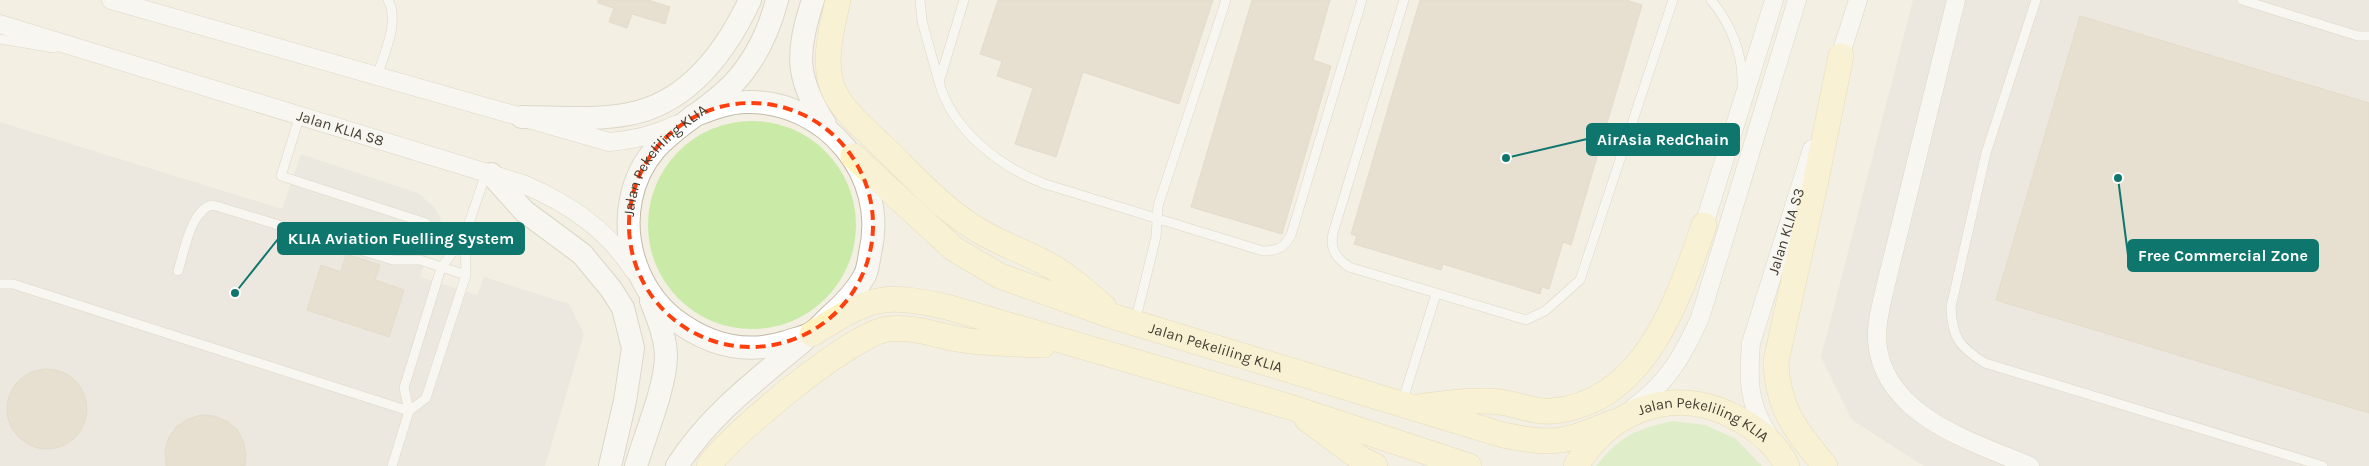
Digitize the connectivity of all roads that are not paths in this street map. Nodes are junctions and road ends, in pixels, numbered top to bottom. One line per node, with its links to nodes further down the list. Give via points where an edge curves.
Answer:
1 (111, 0): 25 (street)
2 (750, 0): 28 (street, via 738,25 708,67 669,100 621,115)
3 (776, 0): 29 (street, via 761,42 747,67 732,85)
4 (812, 0): 31 (street, via 802,37 800,64 810,100)
5 (838, 0): 44 (main road, via 828,50 832,86 856,120 968,224 996,242 1046,263)
6 (920, 0): 26 (lane, via 922,21)
7 (964, 0): 26 (lane)
8 (1226, 0): 34 (lane, via 1158,206)
9 (1362, 0): 34 (lane, via 1286,244 1279,249 1263,251)
10 (1404, 0): 43 (lane, via 1331,243 1334,253 1348,267)
11 (1673, 0): 43 (lane, via 1580,280 1545,311 1526,320)
12 (1711, 0): 30 (lane, via 1721,13 1739,54 1742,72)
13 (1774, 0): 30 (street)
14 (1797, 0): 50 (street, via 1700,318 1677,365 1664,382)
15 (1858, 0): 23 (street, Jalan KLIA S3)
16 (1956, 0): 61 (street, via 1886,284 1877,328 1878,343 1890,378 1909,404 1949,432)
17 (2036, 0): 62 (lane, via 1986,153 1951,307 1952,325 1958,342 1985,363)
18 (2242, 0): 21 (lane, via 2358,36)
19 (392, 2): 25 (lane, via 391,30)
20 (0, 24): 24 (street, Jalan KLIA S8)
21 (2369, 36)
22 (0, 39): 24 (lane)
23 (1841, 56): 51 (street, Jalan KLIA S3, via 1751,344 1751,400 1761,425); 60 (main road, via 1776,361 1776,382 1782,405 1793,426)
24 (126, 61): 27 (street, Jalan KLIA S8)
25 (378, 74): 28 (street)
26 (939, 82): 34 (lane, via 949,106 964,127 983,147 1014,169 1045,184)
27 (300, 115): 33 (street, Jalan KLIA S8); 35 (lane, via 282,176)
28 (522, 116): 29 (street, via 609,142 658,134)
29 (693, 116): 31 (street, Jalan Pekeliling KLIA, via 744,102 768,103 799,112); 42 (street, Jalan Pekeliling KLIA, via 664,137 643,166 631,200 628,235 633,258)
30 (1738, 116): 36 (street)
31 (828, 128): 32 (street, Jalan Pekeliling KLIA)
32 (853, 156): 44 (main road, Jalan Pekeliling KLIA, via 923,222 979,265 1026,286); 45 (street, Jalan Pekeliling KLIA, via 871,193 875,234 865,274 849,299)
33 (488, 173): 37 (lane); 42 (street, Jalan KLIA S8, via 553,196 584,217 610,239); 53 (street, via 524,211 582,254 622,308 633,348)
34 (1157, 218): 44 (lane, via 1156,237)
35 (426, 223)
36 (1704, 225): 47 (main road, via 1682,288 1656,340 1636,366 1589,403 1550,412 1501,402)
37 (465, 235): 38 (lane); 40 (lane)
38 (441, 268): 39 (lane, via 420,260 393,260 213,205 206,206 196,217); 40 (lane); 49 (lane, via 404,388)
39 (178, 271)
40 (466, 275): 49 (lane, via 426,398)
41 (0, 284): 49 (lane, via 14,284)
42 (647, 290): 45 (street, Jalan Pekeliling KLIA, via 667,314 693,334 732,347 766,348); 54 (street, Jalan Pekeliling KLIA, via 664,336 666,357)
43 (1436, 294): 47 (lane)
44 (1125, 320): 47 (main road, Jalan Pekeliling KLIA)
45 (812, 334): 46 (main road, Jalan Pekeliling KLIA, via 853,308 894,298 947,307); 55 (street, Jalan Pekeliling KLIA, via 704,428)
46 (1092, 349): 48 (main road, Jalan Pekeliling KLIA); 56 (main road, via 964,340 908,329 872,333 842,351 749,424)
47 (1409, 405): 50 (main road, Jalan Pekeliling KLIA, via 1534,442 1558,442)
48 (1290, 407): 57 (main road); 58 (main road, Jalan Pekeliling KLIA)
49 (409, 411): 52 (lane)
50 (1614, 422): 51 (main road, Jalan Pekeliling KLIA, via 1650,405 1685,402 1724,410 1758,430); 59 (main road, Jalan Pekeliling KLIA, via 1588,446)
51 (1787, 464)
52 (392, 466)
53 (610, 466)
54 (636, 466)
55 (677, 466)
56 (709, 466)
57 (1375, 466)
58 (1469, 466)
59 (1576, 466)
60 (1825, 466)
61 (2030, 466)
62 (2323, 466)

